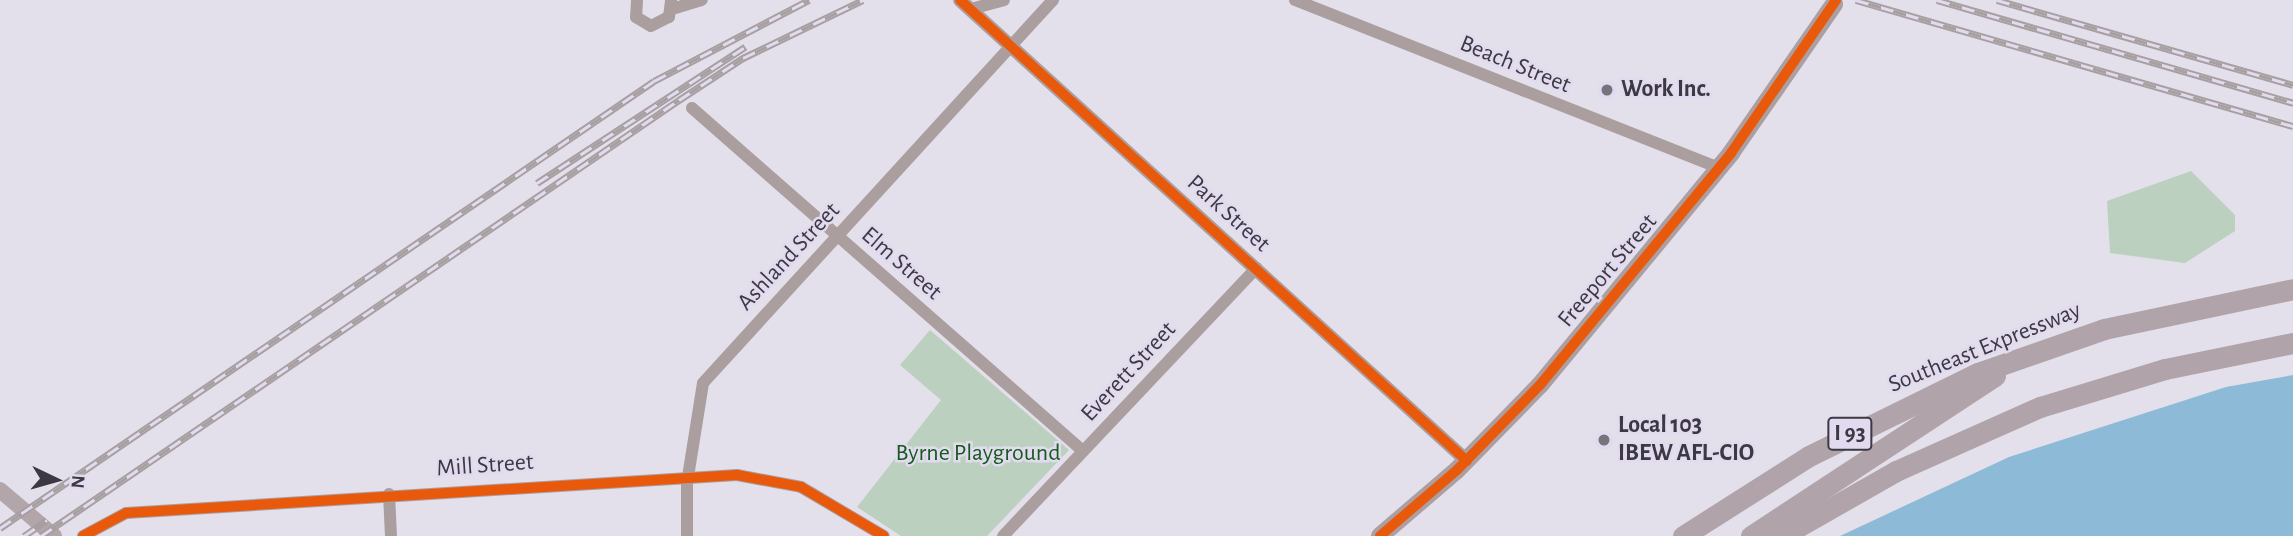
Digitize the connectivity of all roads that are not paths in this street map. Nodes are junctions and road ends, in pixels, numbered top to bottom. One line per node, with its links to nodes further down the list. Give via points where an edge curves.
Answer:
1 (637, 0): 6 (street, via 634,13 643,25 659,25)
2 (702, 0): 6 (street)
3 (1004, 0): 8 (street)
4 (1053, 0): 9 (street)
5 (1295, 0): 11 (street, Beach Street)
6 (671, 4)
7 (1834, 4): 11 (main road, Freeport Street)
8 (965, 5): 9 (street, Park Street)
9 (1012, 46): 12 (street, Ashland Street); 13 (street, Park Street)
10 (692, 108): 12 (street, Elm Street)
11 (1720, 168): 19 (main road, Freeport Street, via 1540,385)
12 (837, 236): 18 (street, Elm Street); 20 (street, Ashland Street, via 703,383)
13 (1256, 268): 18 (street, Everett Street); 19 (street, Park Street)
14 (2293, 289): 16 (highway, Southeast Expressway / I 93, via 2157,315)
15 (2293, 343): 17 (highway, I 93, via 2114,383)
16 (2029, 354): 23 (highway, I 93); 31 (highway, Southeast Expressway / I 93, via 1856,430)
17 (1965, 438): 23 (highway, I 93); 34 (highway, I 93)
18 (1083, 451): 29 (street, Everett Street)
19 (1467, 461): 30 (main road, Freeport Street)
20 (689, 475): 22 (street, Mill Street); 27 (street, Ashland Street); 28 (street, Mill Street, via 793,484)
21 (0, 490): 24 (main road)
22 (389, 494): 25 (street, Mill Street, via 121,513); 26 (street)
23 (1813, 499): 32 (highway, I 93); 33 (highway, I 93)
24 (54, 536)
25 (83, 536)
26 (391, 536)
27 (687, 536)
28 (884, 536)
29 (1003, 536)
30 (1380, 536)
31 (1683, 536)
32 (1743, 536)
33 (1751, 536)
34 (1782, 536)

